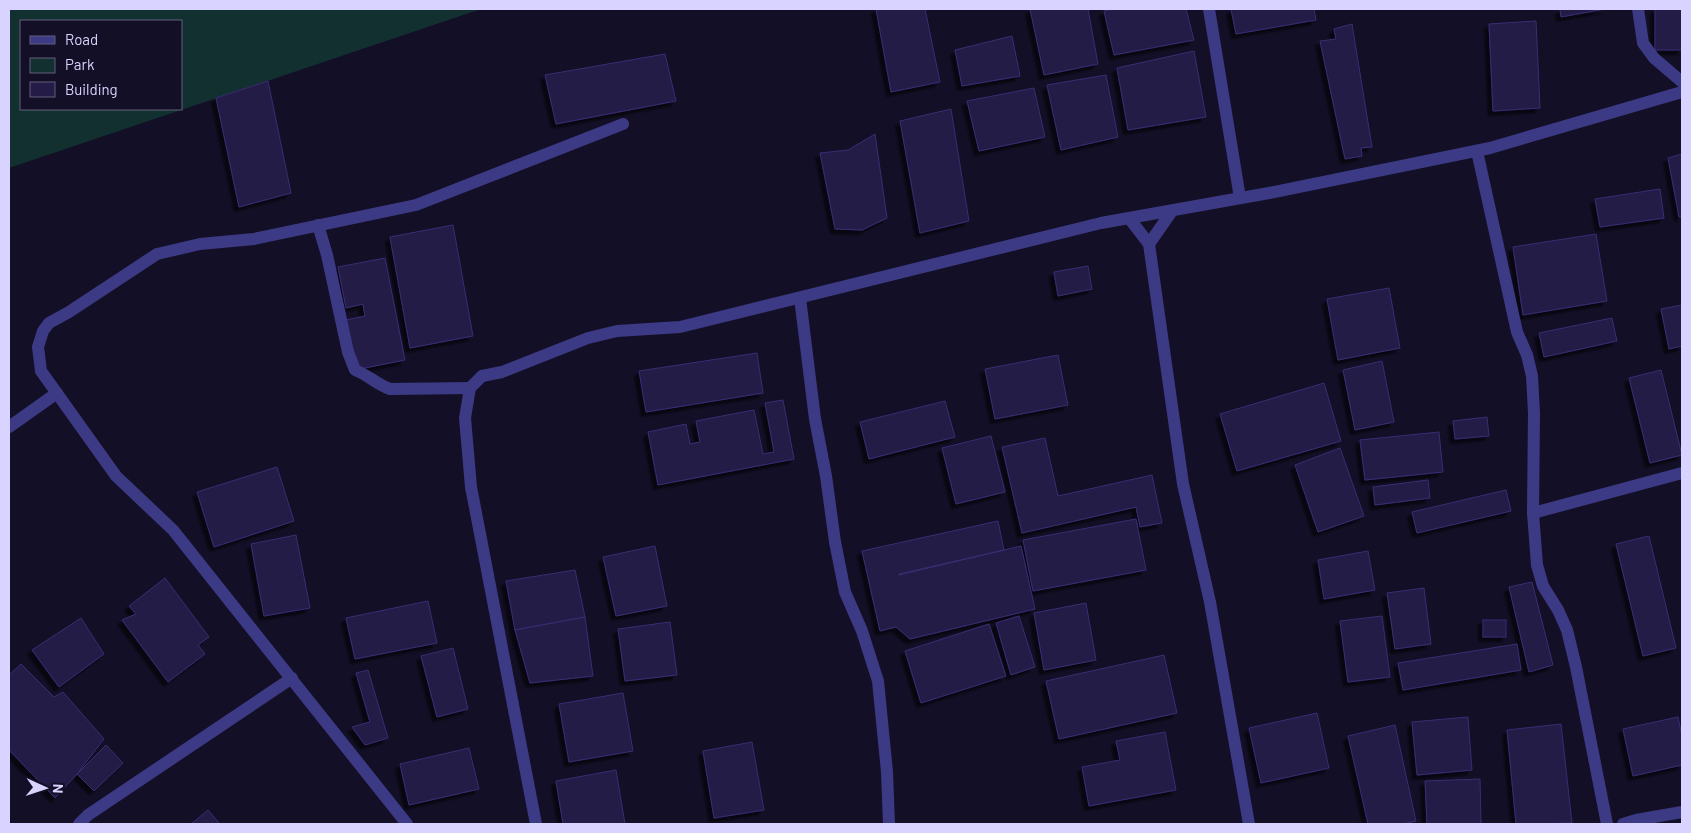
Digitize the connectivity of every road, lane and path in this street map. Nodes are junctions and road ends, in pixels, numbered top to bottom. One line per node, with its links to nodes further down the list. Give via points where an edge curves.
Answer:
1 (1209, 9): 7 (street)
2 (1638, 9): 3 (street, via 1643,43 1654,58)
3 (1682, 82)
4 (1682, 92): 6 (street)
5 (623, 124): 10 (street, via 416,205)
6 (1476, 151): 7 (street); 17 (street, via 1517,332 1532,376)
7 (1240, 198): 8 (street)
8 (1172, 210): 9 (street); 11 (street)
9 (1128, 218): 11 (street); 12 (street)
10 (318, 225): 13 (street, via 348,352 356,370 390,389); 14 (street, via 254,239 200,244 156,254 48,323 38,347 41,371)
11 (1149, 244): 24 (street, via 1183,484 1210,602)
12 (800, 298): 13 (street, via 680,327 618,331 588,338 502,372 482,376); 23 (street, via 834,542 845,592 878,681)
13 (470, 388): 22 (street, via 465,418 471,487)
14 (57, 393): 15 (street); 18 (street, via 116,476 174,530)
15 (9, 427)
16 (1682, 472): 17 (street)
17 (1533, 513): 25 (street, via 1537,565 1543,586 1567,630)
18 (292, 678): 20 (street); 21 (street)
19 (1682, 812): 26 (street)
20 (79, 824)
21 (407, 824)
22 (536, 824)
23 (889, 824)
24 (1250, 824)
25 (1607, 824)
26 (1623, 824)

